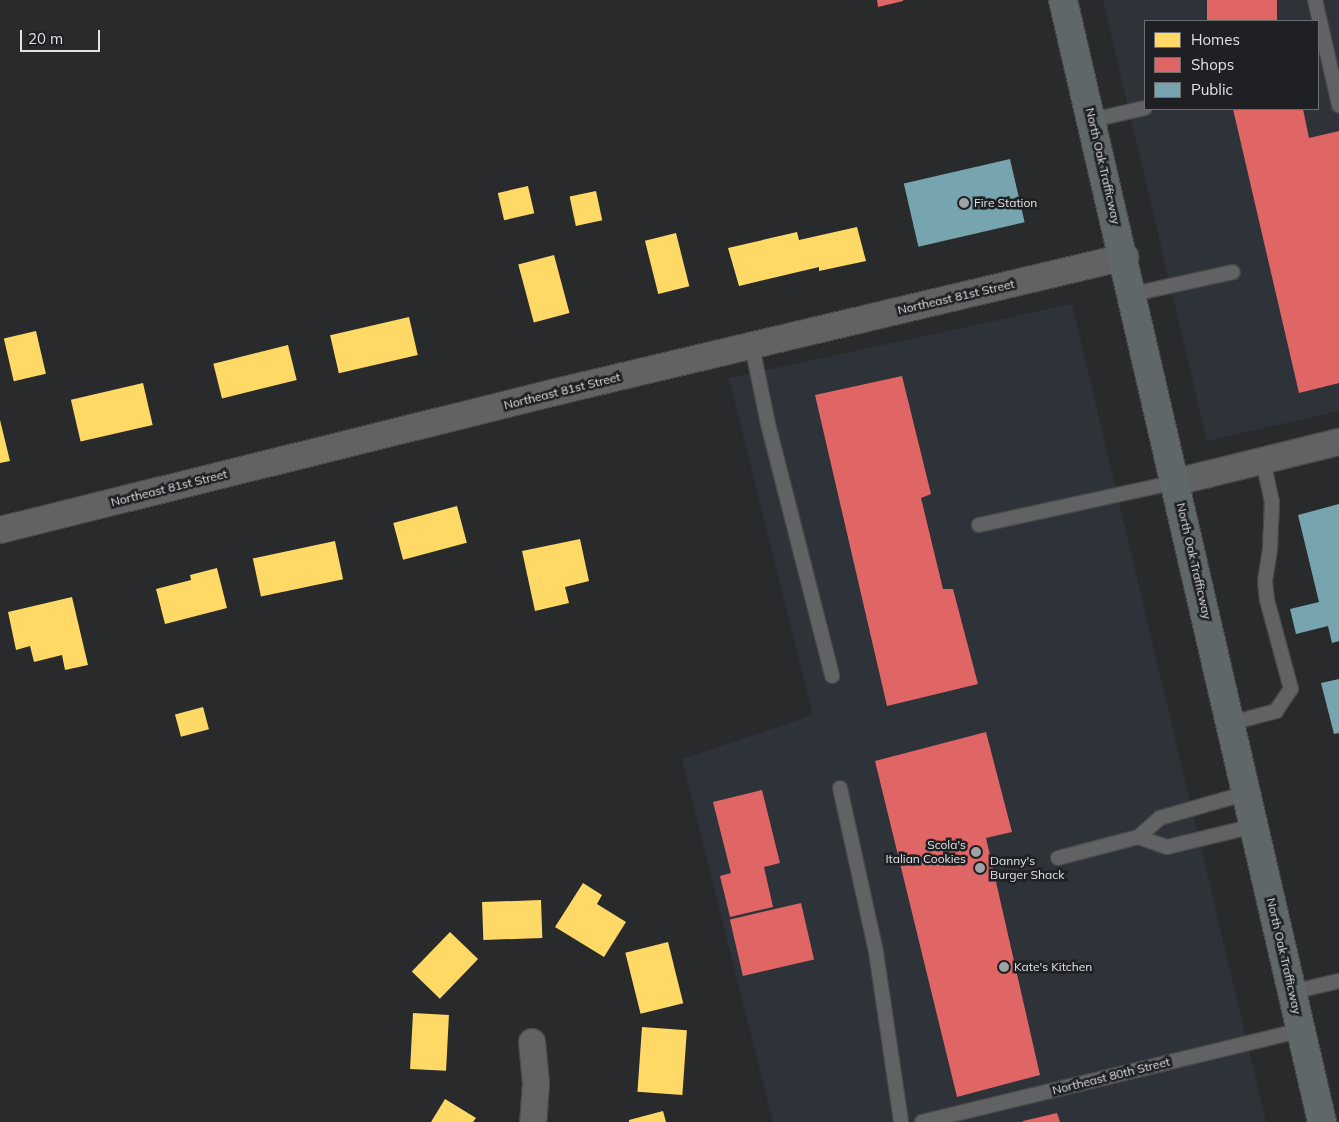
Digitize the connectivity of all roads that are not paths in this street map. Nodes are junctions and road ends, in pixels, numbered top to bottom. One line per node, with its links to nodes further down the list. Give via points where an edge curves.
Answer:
1 (1064, 0): 5 (main road, North Oak Trafficway)
2 (1315, 0): 3 (lane)
3 (1339, 105)
4 (1144, 108): 5 (lane)
5 (1092, 120): 6 (main road, North Oak Trafficway)
6 (1125, 257): 8 (main road, North Oak Trafficway); 9 (street, Northeast 81st Street)
7 (1233, 272): 8 (lane)
8 (1133, 294): 12 (main road, North Oak Trafficway)
9 (752, 346): 14 (street, Northeast 81st Street); 15 (lane, via 768,424)
10 (1339, 442): 11 (street)
11 (1262, 461): 12 (street); 16 (lane, via 1272,502 1265,581 1267,600 1291,689 1276,711)
12 (1176, 482): 13 (lane); 16 (main road, North Oak Trafficway)
13 (979, 525)
14 (0, 530)
15 (832, 676)
16 (1231, 723): 18 (main road, North Oak Trafficway)
17 (840, 788): 27 (lane, via 876,952)
18 (1247, 793): 19 (main road, North Oak Trafficway); 20 (lane, via 1160,818)
19 (1254, 826): 20 (lane, via 1167,847); 23 (main road, North Oak Trafficway)
20 (1138, 837): 21 (lane)
21 (1058, 858)
22 (1339, 981): 23 (lane)
23 (1292, 992): 24 (main road, North Oak Trafficway)
24 (1301, 1030): 28 (lane, Northeast 80th Street); 29 (main road, North Oak Trafficway)
25 (532, 1042): 26 (street, via 536,1083)
26 (533, 1122)
27 (901, 1122)
28 (922, 1122)
29 (1322, 1122)

